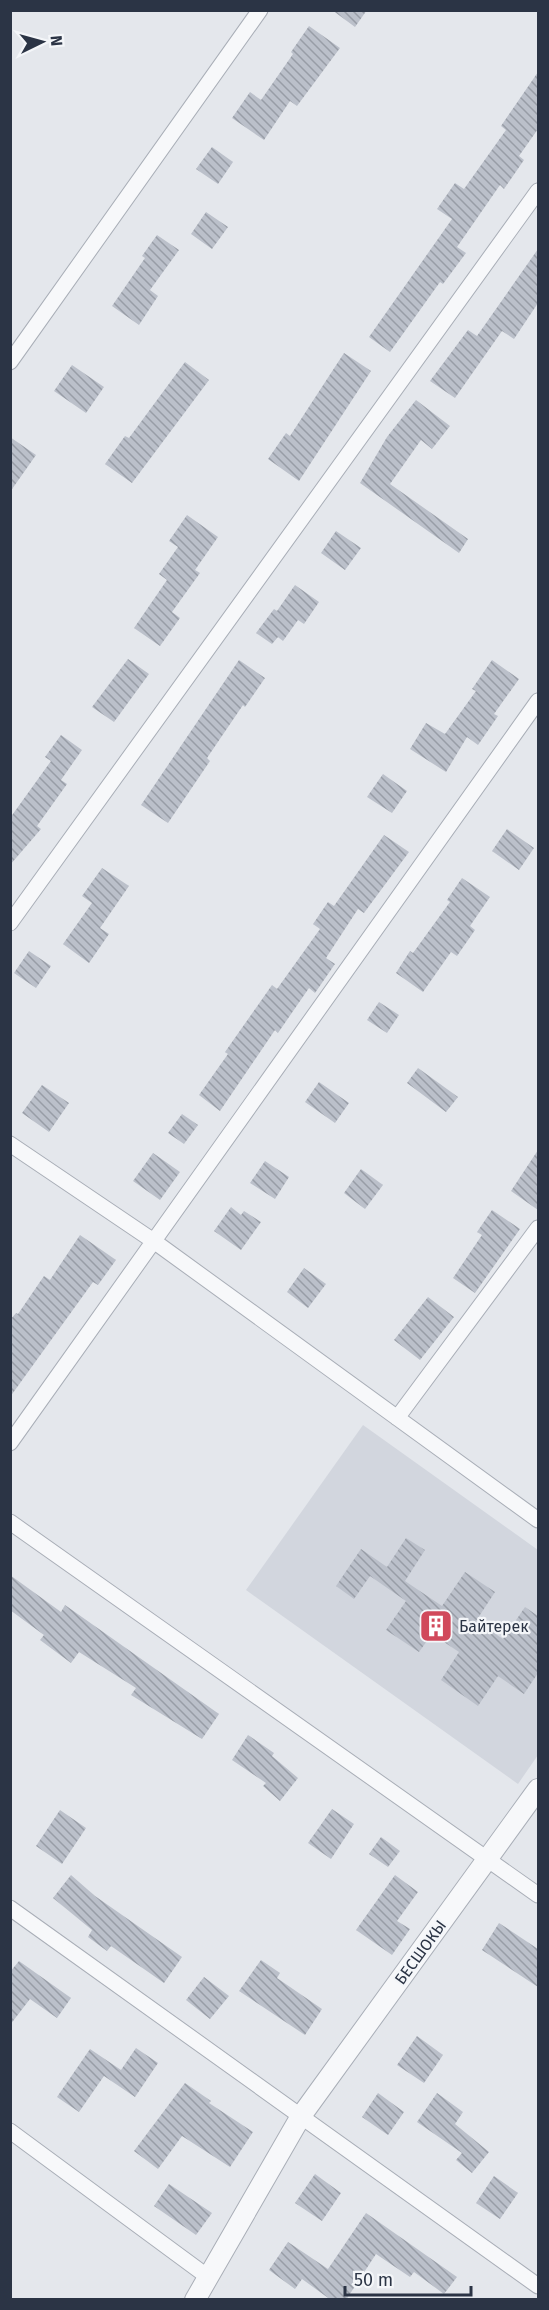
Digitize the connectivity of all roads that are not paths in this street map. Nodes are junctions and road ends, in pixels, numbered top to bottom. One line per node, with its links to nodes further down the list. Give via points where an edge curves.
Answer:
1 (260, 10): 3 (street)
2 (538, 191): 5 (street)
3 (10, 362)
4 (538, 701): 8 (street)
5 (10, 923)
6 (10, 1144): 8 (street)
7 (538, 1228): 9 (street)
8 (154, 1242): 9 (street); 10 (street)
9 (397, 1418): 11 (street)
10 (10, 1443)
11 (538, 1520)
12 (10, 1522): 14 (street)
13 (538, 1789): 14 (street, БЕСШОКЫ)
14 (488, 1859): 15 (street); 17 (street, БЕСШОКЫ)
15 (538, 1895)
16 (10, 1908): 17 (street)
17 (301, 2116): 19 (street, БЕСШОКЫ); 20 (street)
18 (10, 2131): 19 (street)
19 (208, 2277): 21 (street, БЕСШОКЫ)
20 (538, 2286)
21 (195, 2300)

